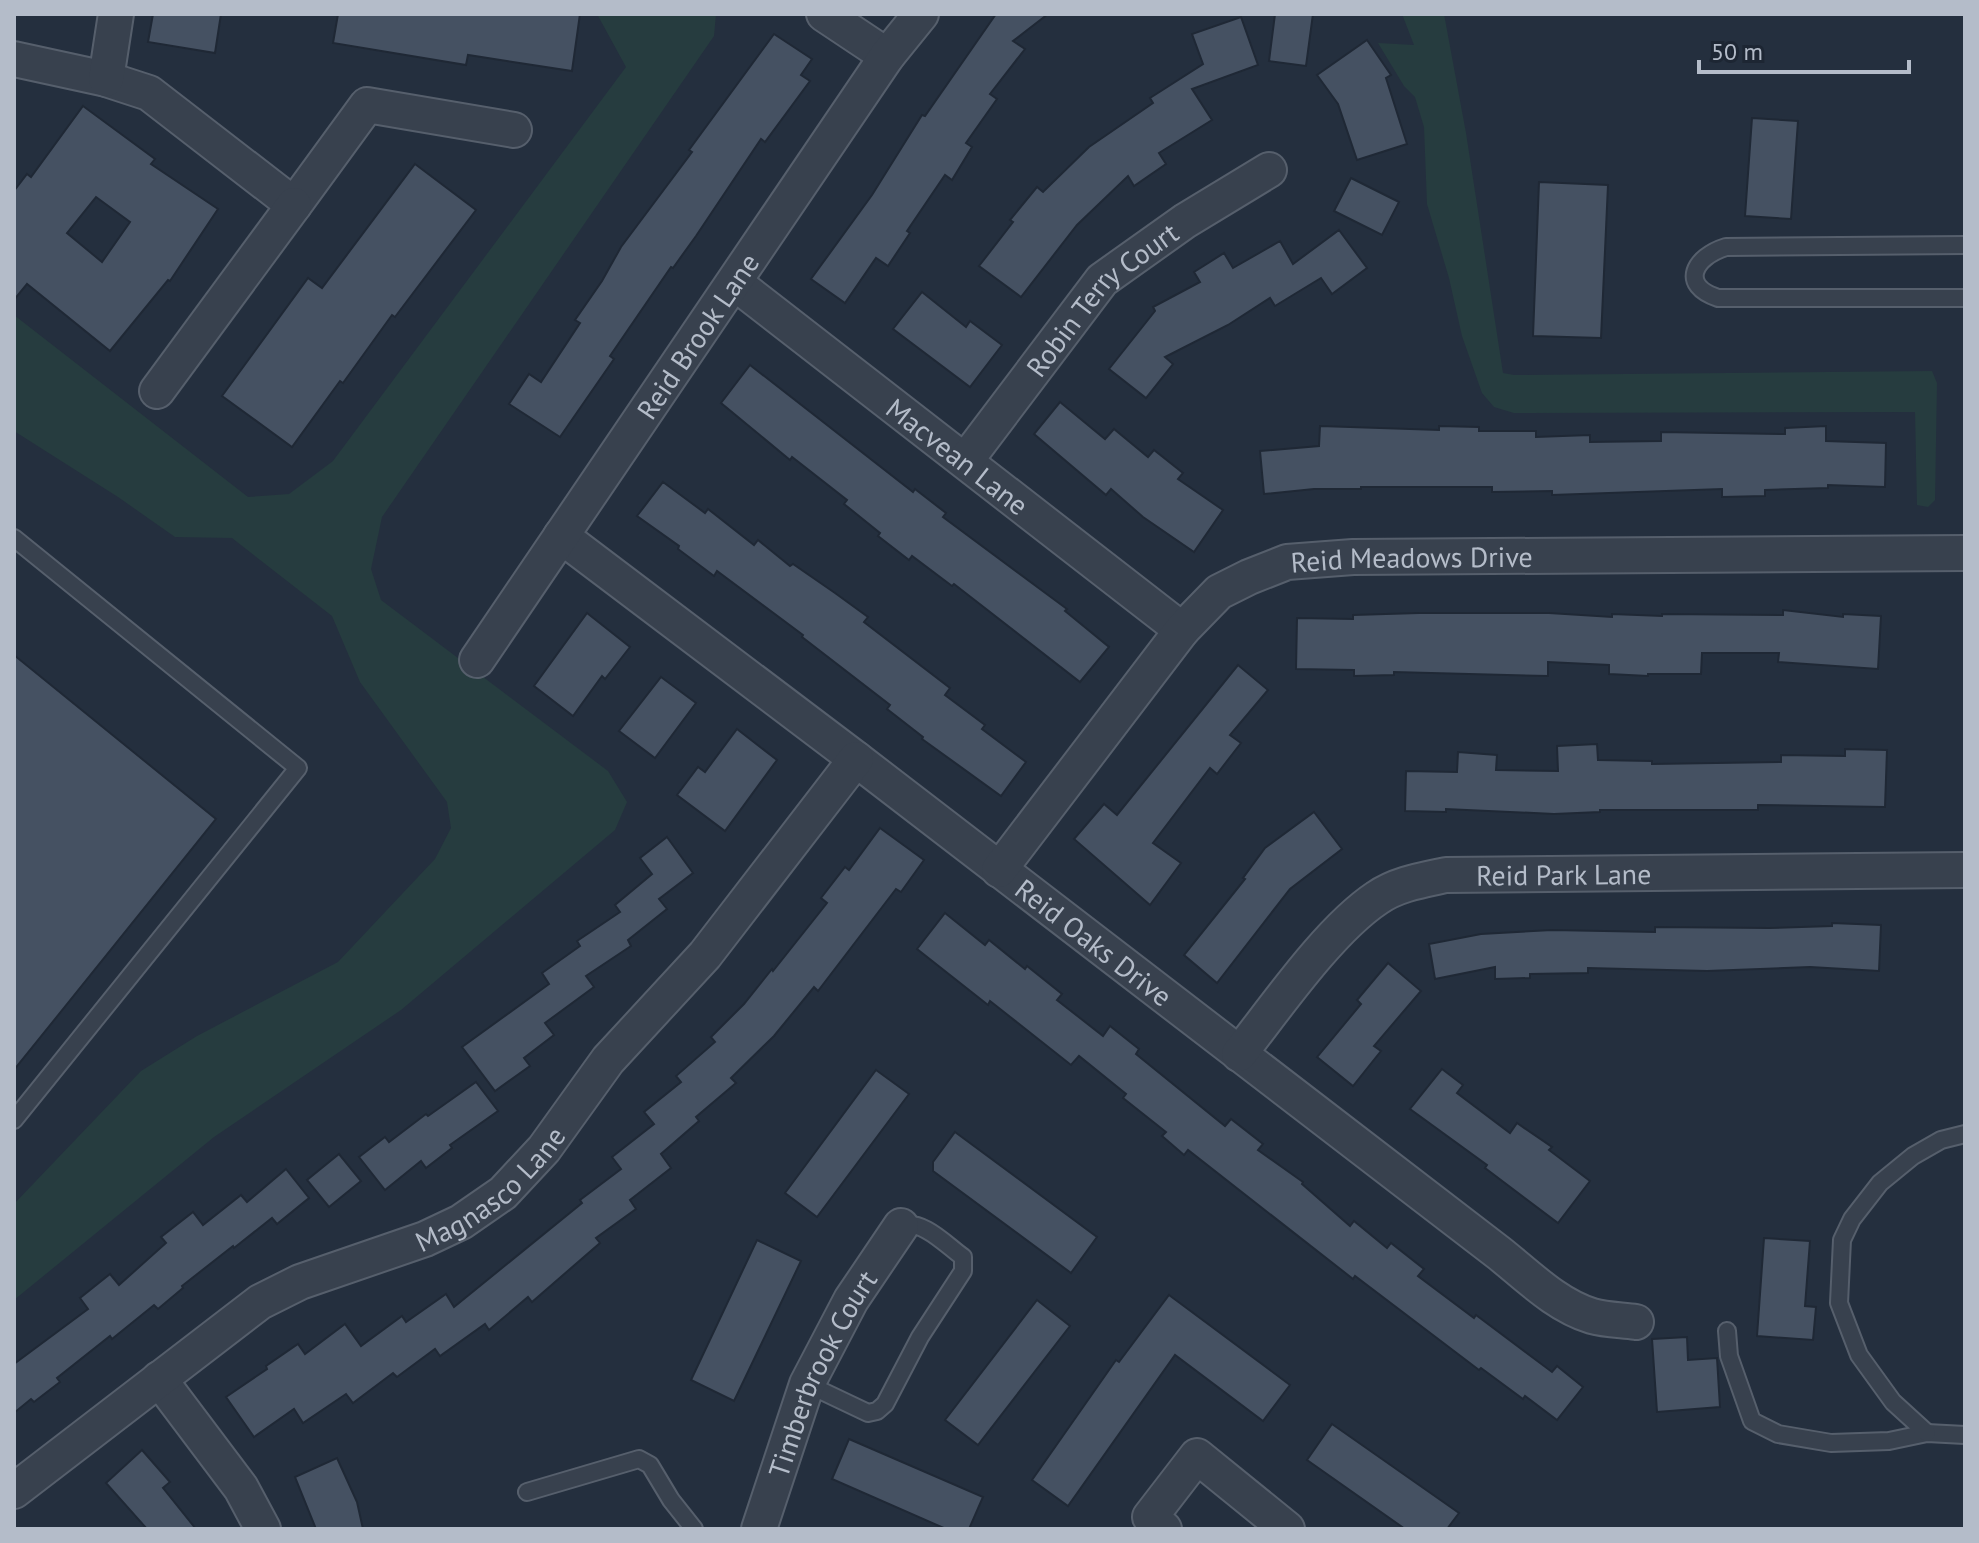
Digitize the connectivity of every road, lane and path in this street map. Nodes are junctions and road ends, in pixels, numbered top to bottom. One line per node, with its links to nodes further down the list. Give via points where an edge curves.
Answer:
1 (116, 14): 6 (street)
2 (824, 14): 4 (street)
3 (921, 14): 4 (street, Reid Brook Lane)
4 (887, 56): 11 (street, Reid Brook Lane)
5 (14, 59): 6 (street)
6 (106, 79): 9 (street, via 149,93)
7 (514, 130): 9 (street, via 367,105)
8 (1269, 170): 14 (street, Robin Terry Court, via 1102,280)
9 (294, 205): 13 (street)
10 (1965, 245): 12 (lane, via 1726,247 1705,256 1695,271 1705,294 1731,299)
11 (735, 283): 14 (street, Macvean Lane); 15 (street, Reid Brook Lane)
12 (1965, 298)
13 (157, 391)
14 (966, 460): 18 (street, Macvean Lane)
15 (561, 536): 19 (street, Reid Brook Lane); 20 (street, Reid Oaks Drive)
16 (14, 538): 24 (lane, via 298,768)
17 (1965, 553): 18 (street, Reid Meadows Drive, via 1353,557 1287,562 1219,592)
18 (1182, 630): 21 (street, Reid Meadows Drive)
19 (477, 660)
20 (856, 759): 21 (street, Reid Oaks Drive); 29 (street, Magnasco Lane, via 705,955 608,1060 544,1149 503,1193 425,1239 300,1282 260,1302)
21 (999, 870): 23 (street, Reid Oaks Drive)
22 (1965, 870): 23 (street, Reid Park Lane, via 1446,875 1410,883 1378,897 1353,917)
23 (1239, 1054): 27 (street, Reid Oaks Drive, via 1548,1293 1595,1317)
24 (14, 1120)
25 (1965, 1134): 31 (lane, via 1920,1152 1880,1183 1842,1240 1839,1303 1859,1355 1893,1402)
26 (901, 1226): 30 (street, Timberbrook Court, via 851,1300); 30 (lane, via 919,1225 965,1263 885,1404 868,1413)
27 (1636, 1322)
28 (1727, 1331): 31 (lane, via 1729,1356 1752,1421 1778,1434 1831,1443 1889,1441)
29 (159, 1379): 33 (street, Magnasco Lane); 35 (street, via 241,1488)
30 (807, 1384): 37 (street, Timberbrook Court)
31 (1927, 1433): 32 (lane)
32 (1965, 1435)
33 (14, 1491)
34 (527, 1492): 36 (lane, via 639,1459 650,1465)
35 (263, 1529)
36 (694, 1529)
37 (759, 1529)
38 (1164, 1529): 39 (street, via 1150,1517 1197,1456)
39 (1287, 1529)

